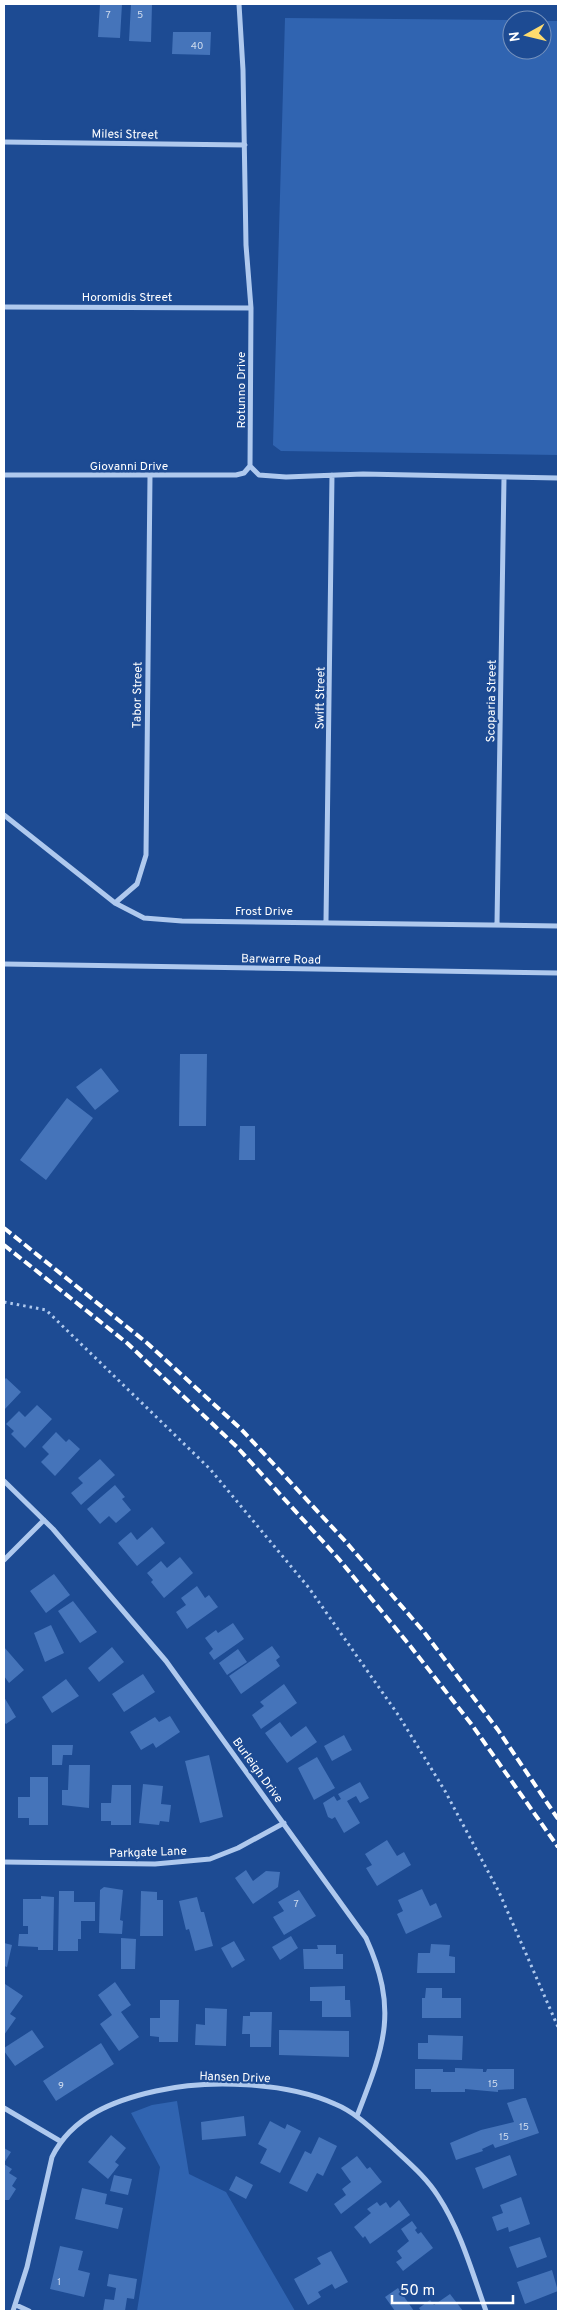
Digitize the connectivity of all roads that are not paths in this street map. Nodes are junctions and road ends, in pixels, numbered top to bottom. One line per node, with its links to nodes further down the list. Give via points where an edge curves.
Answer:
1 (239, 4): 3 (street, Rotunno Drive)
2 (4, 142): 3 (street, Milesi Street)
3 (245, 145): 5 (street, Rotunno Drive, via 246,245)
4 (4, 306): 5 (street, Horomidis Street)
5 (251, 308): 6 (street, Rotunno Drive)
6 (250, 466): 8 (street, via 259,474 286,477); 9 (street, Giovanni Drive, via 244,473 236,475)
7 (4, 475): 9 (street, Giovanni Drive)
8 (332, 475): 10 (street); 14 (street, Swift Street)
9 (150, 476): 13 (street, Tabor Street, via 146,855 137,884)
10 (504, 478): 11 (street); 15 (street, Scoparia Street)
11 (558, 478)
12 (4, 814): 13 (street, Frost Drive)
13 (115, 903): 14 (street, Frost Drive, via 144,918)
14 (326, 921): 15 (street, Frost Drive)
15 (497, 924): 16 (street, Frost Drive)
16 (558, 926)
17 (4, 964): 18 (street, Barwarre Road)
18 (558, 973)
19 (4, 1481): 20 (street, Burleigh Drive)
20 (44, 1520): 21 (street); 22 (street, Burleigh Drive, via 166,1662)
21 (4, 1560)
22 (284, 1822): 23 (street, Parkgate Lane, via 238,1848 210,1859 155,1864); 25 (street, Burleigh Drive, via 366,1938 376,1960 386,2008 380,2056)
23 (4, 1862)
24 (4, 2108): 26 (street)
25 (357, 2116): 26 (street, Hansen Drive, via 310,2094 253,2086 194,2085 124,2098 74,2127); 30 (street, Hansen Drive, via 423,2175 438,2196 464,2248)
26 (60, 2141): 27 (street, Hansen Drive, via 52,2157)
27 (16, 2305): 28 (street, Hansen Drive); 29 (street)
28 (13, 2311)
29 (29, 2311)
30 (486, 2311)

